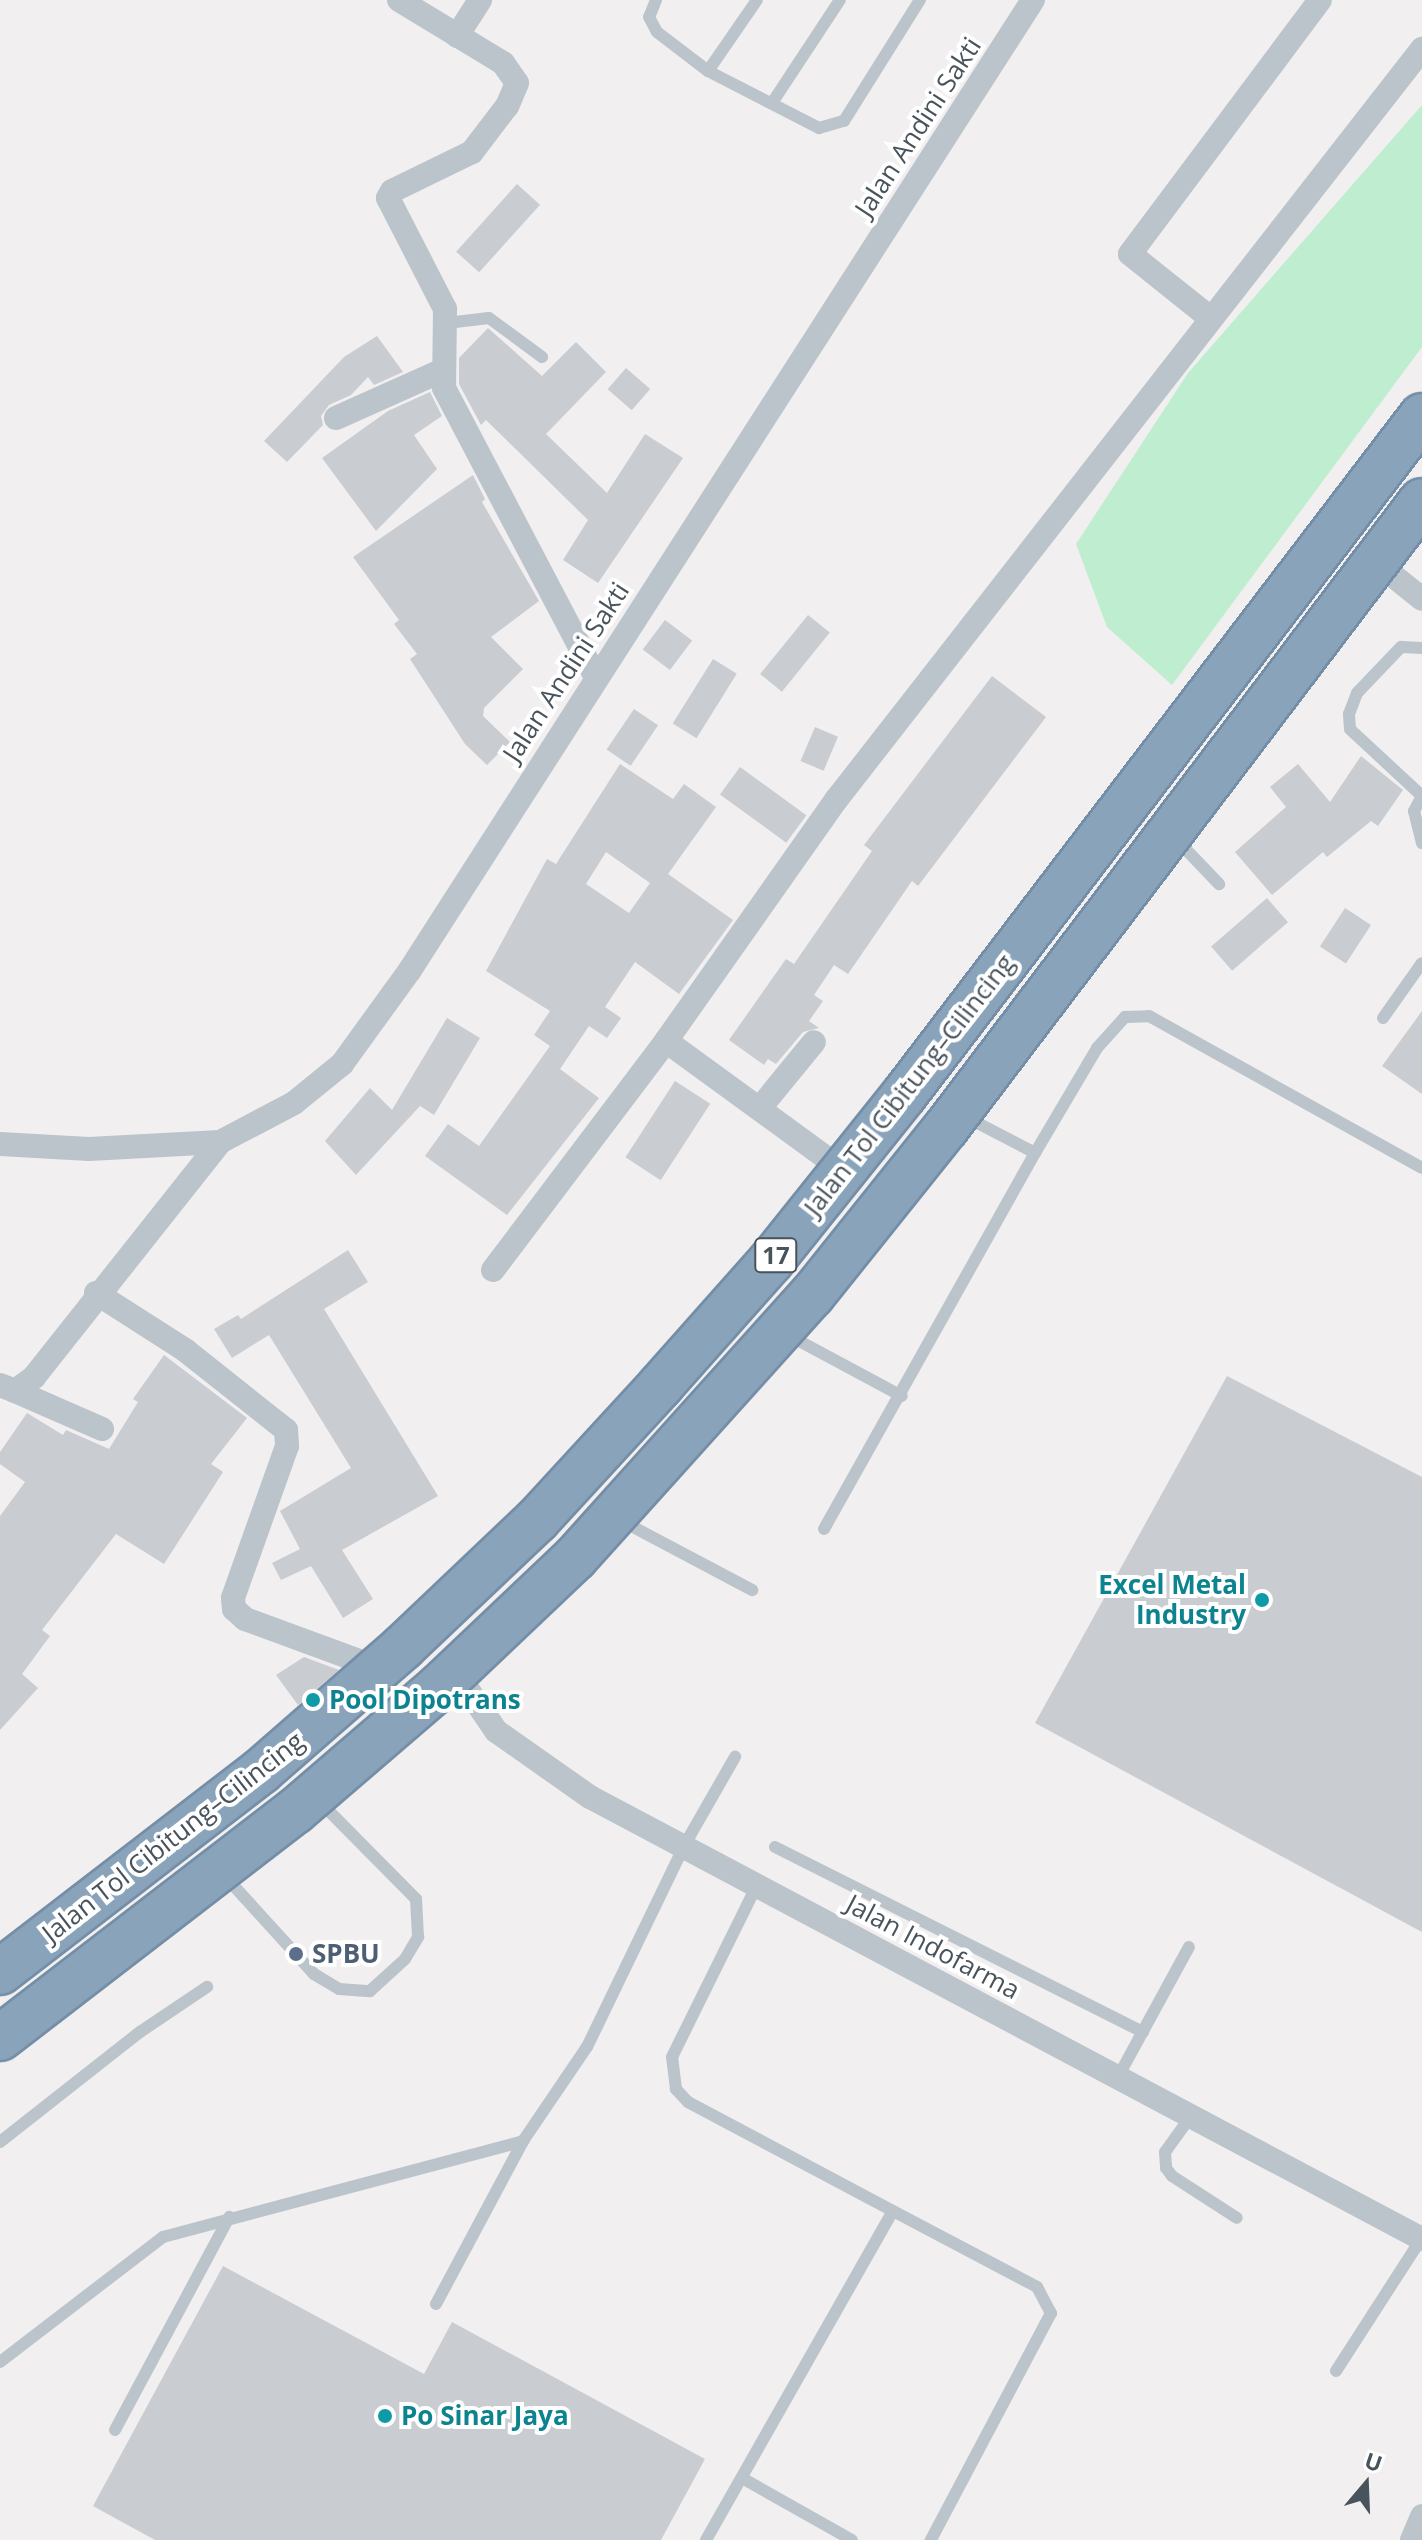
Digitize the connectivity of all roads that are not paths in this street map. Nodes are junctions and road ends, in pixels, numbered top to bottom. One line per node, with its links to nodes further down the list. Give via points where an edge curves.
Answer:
1 (399, 0): 9 (street)
2 (480, 0): 9 (street)
3 (656, 0): 11 (lane, via 651,24)
4 (757, 0): 11 (lane)
5 (840, 0): 12 (lane)
6 (920, 0): 12 (lane, via 844,121 819,128)
7 (1033, 0): 23 (street, Jalan Andini Sakti)
8 (1320, 0): 13 (street, via 1130,254)
9 (457, 36): 14 (street, via 511,72 515,92 472,152 392,191 388,198 445,309)
10 (1422, 49): 13 (street)
11 (708, 71): 12 (lane)
12 (772, 103)
13 (1209, 317): 30 (street, via 836,800)
14 (447, 323): 15 (lane, via 489,318); 16 (street)
15 (542, 357)
16 (441, 371): 18 (street); 23 (street, via 444,388 500,504)
17 (1422, 416): 58 (highway, Jalan Tol Cibitung–Cilincing / 17, bridge, via 895,1107 771,1261 661,1385 537,1520 403,1647 261,1771)
18 (336, 418)
19 (1422, 501): 61 (highway, Jalan Tol Cibitung–Cilincing / 17, bridge, via 946,1128 812,1295 575,1558 439,1687 295,1811)
20 (1371, 558): 21 (street)
21 (1422, 599)
22 (1422, 648): 24 (lane, via 1401,647 1357,693 1349,714 1350,729)
23 (589, 665): 34 (street, Jalan Andini Sakti, via 410,970 342,1064 294,1103)
24 (1422, 796): 26 (lane, via 1414,811)
25 (1164, 827): 27 (lane)
26 (1422, 843)
27 (1219, 884)
28 (1422, 963): 29 (lane)
29 (1383, 1018)
30 (666, 1041): 33 (street); 39 (street)
31 (814, 1042): 33 (street)
32 (947, 1107): 36 (lane)
33 (760, 1108): 38 (street)
34 (220, 1142): 35 (street, Jalan Andini Sakti, via 89,1149); 40 (street)
35 (0, 1144)
36 (1035, 1153): 37 (lane, via 1114,1025 1136,1015 1149,1016); 43 (lane)
37 (1422, 1168)
38 (850, 1175)
39 (493, 1270)
40 (96, 1293): 42 (street, via 34,1377); 49 (street, via 185,1350 286,1430 287,1446 233,1598 234,1609 245,1619)
41 (770, 1326): 43 (lane)
42 (8, 1388): 44 (street)
43 (902, 1396): 46 (lane)
44 (102, 1429)
45 (605, 1512): 47 (lane)
46 (824, 1529)
47 (752, 1590)
48 (451, 1665): 52 (street, Jalan Indofarma, via 496,1731 516,1749 590,1797)
49 (392, 1673)
50 (735, 1757): 52 (lane)
51 (306, 1788): 54 (lane, via 416,1899 418,1937 405,1959 370,1991 339,1989 314,1974)
52 (684, 1846): 55 (street, Jalan Indofarma); 64 (lane, via 587,2047)
53 (775, 1847): 60 (lane)
54 (210, 1860)
55 (757, 1885): 62 (street, Jalan Indofarma); 66 (lane, via 672,2057 676,2089 688,2102)
56 (1189, 1947): 60 (lane)
57 (0, 1955): 58 (lane)
58 (8, 1973)
59 (207, 1987): 65 (lane, via 140,2032)
60 (1143, 2032): 62 (lane)
61 (0, 2038)
62 (1118, 2077): 63 (street, Jalan Indofarma)
63 (1191, 2116): 68 (lane, via 1165,2152 1166,2168); 69 (street, Jalan Indofarma)
64 (523, 2141): 67 (lane); 70 (lane)
65 (0, 2142)
66 (893, 2211): 74 (lane); 78 (lane, via 1037,2287 1051,2313)
67 (229, 2217): 71 (lane, via 163,2237); 73 (lane)
68 (1237, 2218)
69 (1421, 2239): 72 (lane)
70 (436, 2304)
71 (0, 2362)
72 (1336, 2371)
73 (115, 2430)
74 (742, 2478): 76 (lane); 77 (lane)
75 (1422, 2516): 79 (street)
76 (706, 2540)
77 (852, 2540)
78 (931, 2540)
79 (1412, 2540)

